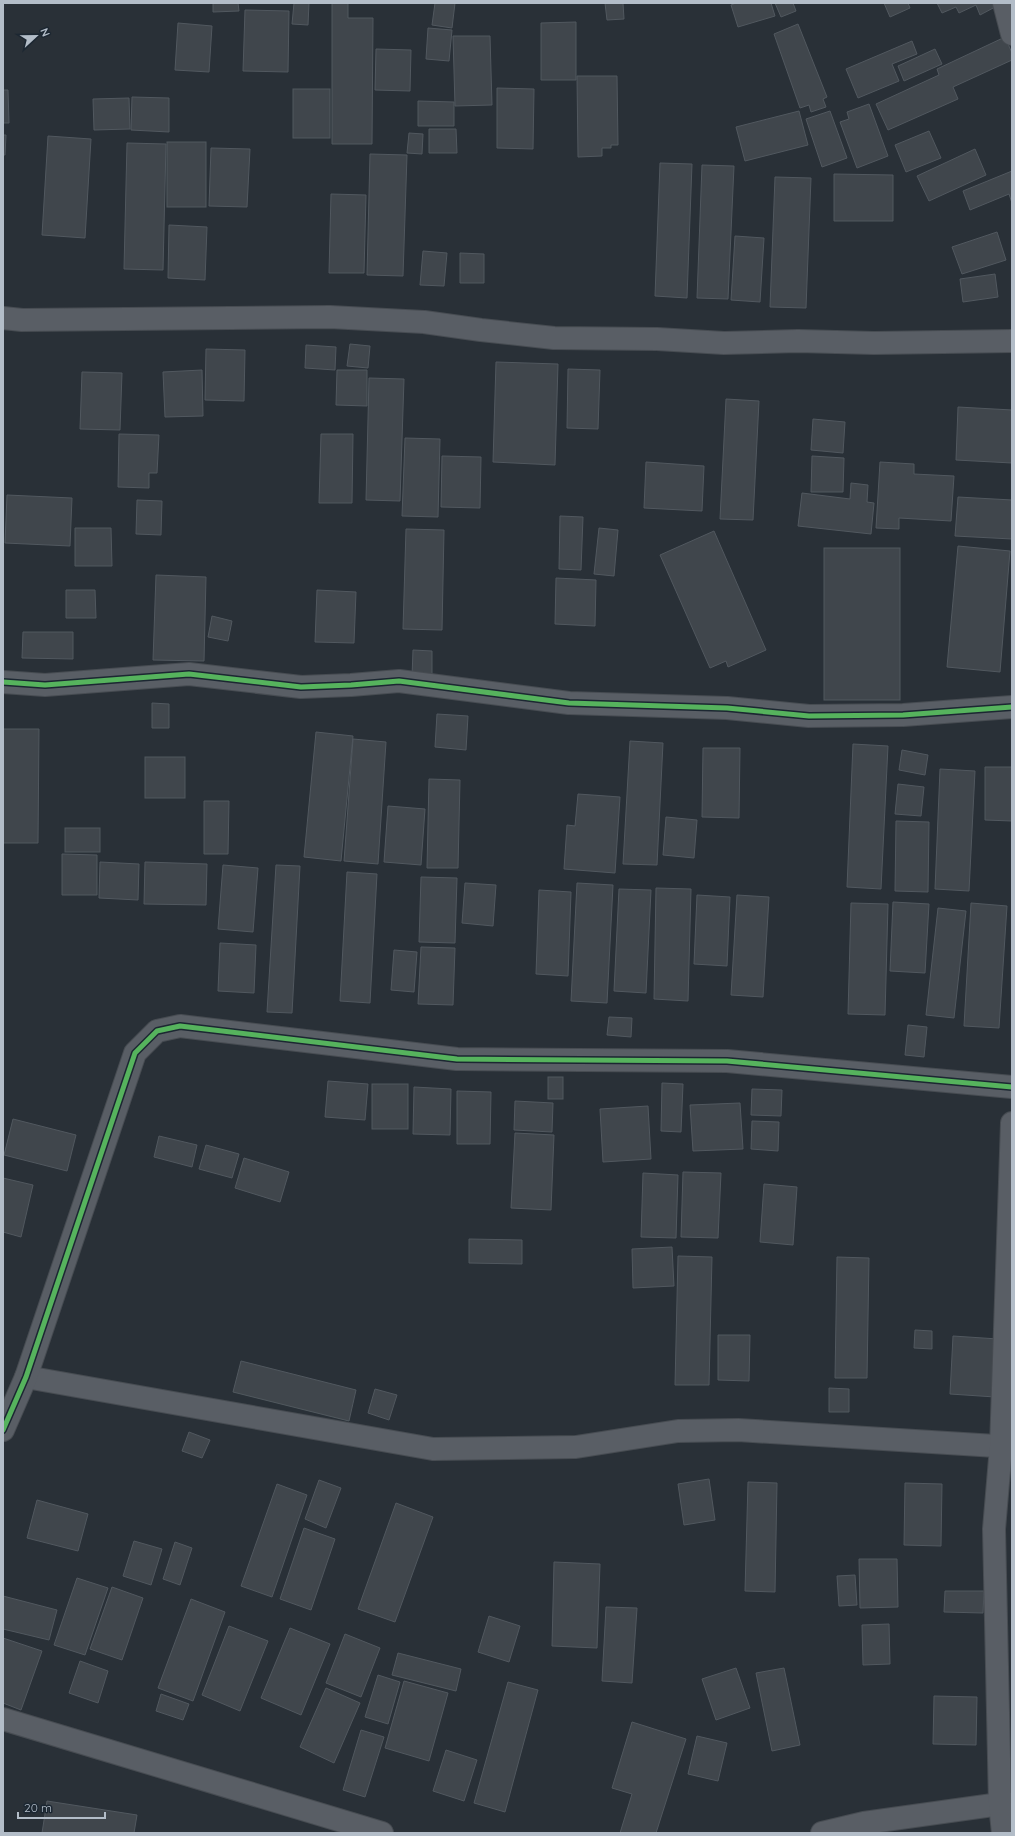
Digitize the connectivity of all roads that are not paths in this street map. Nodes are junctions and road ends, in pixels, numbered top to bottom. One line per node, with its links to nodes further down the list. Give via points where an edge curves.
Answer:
1 (1004, 3): 2 (street)
2 (1012, 34)
3 (3, 318): 4 (street, via 22,320 330,317 424,322 554,338 657,339 724,343)
4 (1012, 341)
5 (3, 682): 6 (street, via 45,685 189,674 301,687 351,686 399,681 569,703 727,708 809,716 903,715)
6 (1012, 707)
7 (1012, 1087): 9 (street, via 727,1061 457,1059 180,1026 157,1031 135,1053)
8 (1012, 1123): 11 (street)
9 (26, 1377): 10 (street); 11 (street, via 433,1450 576,1448 678,1431 738,1430)
10 (3, 1430)
11 (1007, 1447): 13 (street, via 994,1529)
12 (3, 1719): 14 (street)
13 (1006, 1804): 15 (street, via 864,1823); 16 (street)
14 (382, 1833)
15 (822, 1833)
16 (1004, 1833)

